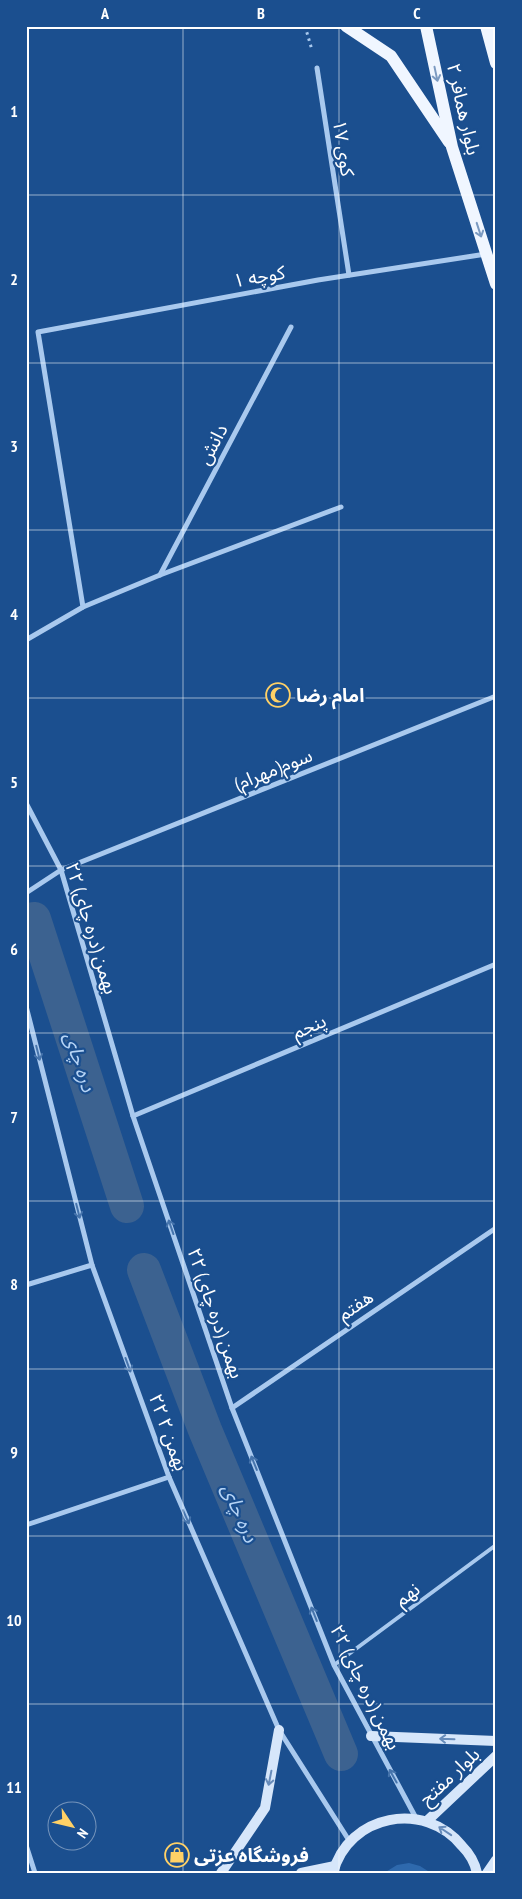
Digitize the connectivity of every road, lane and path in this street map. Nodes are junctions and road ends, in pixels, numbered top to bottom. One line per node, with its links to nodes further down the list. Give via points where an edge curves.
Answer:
1 (305, 26): 6 (path)
2 (346, 26): 7 (main road, via 391,56)
3 (426, 26): 7 (main road, بلوار همافر ۲, one-way to 7)
4 (486, 26): 5 (main road)
5 (496, 63)
6 (317, 68): 9 (street, کوی ۱۷)
7 (452, 147): 8 (main road, بلوار همافر ۲, one-way to 8)
8 (487, 254): 9 (street, کوچه ۱); 10 (main road, بلوار همافر ۲)
9 (349, 275): 14 (street, کوچه ۱, via 38,332)
10 (496, 284)
11 (291, 327): 13 (street, دانش)
12 (342, 506): 13 (street)
13 (160, 574): 14 (street)
14 (83, 607): 15 (street)
15 (26, 640)
16 (496, 696): 18 (street, سوم(مهرام))
17 (26, 803): 18 (street, ۲۲ بهمن (دره چای))
18 (61, 870): 19 (street, سوم(مهرام)); 22 (street, ۲۲ بهمن (دره چای))
19 (26, 893)
20 (496, 964): 22 (street, پنجم)
21 (26, 1006): 24 (street, ۲۲ بهمن ۲, one-way to 24)
22 (133, 1116): 26 (street, ۲۲ بهمن (دره چای), one-way to 22)
23 (496, 1228): 26 (street, هفتم)
24 (92, 1265): 25 (street); 27 (street, ۲۲ بهمن ۲, one-way to 27)
25 (26, 1284)
26 (232, 1408): 30 (street, ۲۲ بهمن (دره چای), one-way to 26)
27 (168, 1477): 28 (street); 31 (street, ۲۲ بهمن ۲, one-way to 31)
28 (26, 1525)
29 (496, 1544): 30 (lane, نهم)
30 (334, 1665): 32 (street, ۲۲ بهمن (دره چای))
31 (279, 1730): 36 (street, ۲۲ بهمن ۲); 41 (street, one-way to 41, via 265,1808)
32 (371, 1736): 33 (street, one-way to 32); 35 (street, ۲۲ بهمن (دره چای), one-way to 32)
33 (496, 1741)
34 (496, 1756): 35 (street, بلوار مفتح)
35 (421, 1820): 36 (street, via 385,1821 366,1829); 43 (street, one-way to 35, via 468,1852 456,1838 443,1828)
36 (350, 1842): 39 (street)
37 (26, 1845): 40 (street)
38 (496, 1860): 44 (street)
39 (334, 1869): 42 (street)
40 (35, 1873)
41 (221, 1873)
42 (301, 1873)
43 (477, 1873)
44 (487, 1873)

